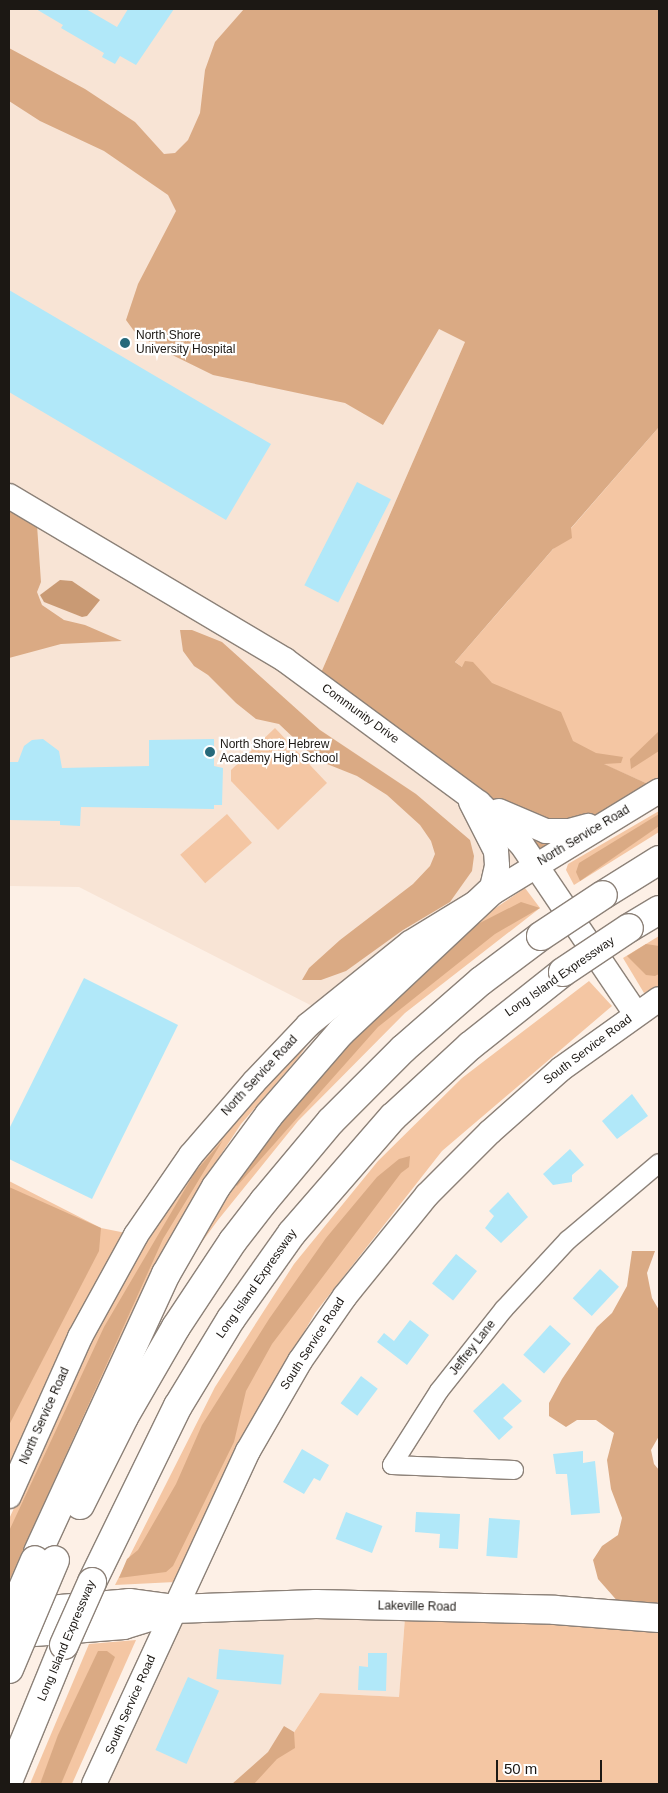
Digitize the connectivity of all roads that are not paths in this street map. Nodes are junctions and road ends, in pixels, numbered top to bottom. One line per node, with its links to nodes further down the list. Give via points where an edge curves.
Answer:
1 (9, 496): 3 (main road, Community Drive, via 285,660)
2 (659, 791): 4 (main road, North Service Road)
3 (467, 793): 4 (main road, via 528,826 546,831 569,831); 6 (main road, Community Drive, via 502,823); 7 (main road, via 496,851 497,866)
4 (609, 820): 6 (main road, North Service Road)
5 (659, 860): 14 (main road, bridge, via 541,936 474,986 403,1049 331,1121 264,1200 202,1285 149,1372)
6 (536, 864): 7 (main road, North Service Road); 10 (main road, Community Drive)
7 (491, 891): 13 (main road, North Service Road, via 404,948 313,1021 190,1155 136,1235 92,1314); 14 (main road, via 341,1032 269,1116 222,1178 163,1280)
8 (659, 910): 21 (main road, Long Island Expressway, bridge, via 563,972 510,1012 411,1099 292,1233 231,1319 178,1406 92,1582)
9 (659, 999): 10 (main road, South Service Road)
10 (636, 1014): 15 (main road, South Service Road, via 561,1069 490,1132 427,1195 360,1276 300,1361 260,1430)
11 (659, 1163): 12 (street, Jeffrey Lane, via 568,1240 504,1309 439,1391 392,1465)
12 (514, 1470)
13 (9, 1496)
14 (47, 1556): 18 (main road, bridge); 20 (main road, bridge)
15 (174, 1609): 16 (main road, Lakeville Road, via 130,1603); 17 (main road, Lakeville Road, via 316,1604 554,1610); 19 (main road, Lakeville Road, via 124,1625); 22 (main road, South Service Road)
16 (9, 1614)
17 (659, 1618)
18 (9, 1620)
19 (9, 1634)
20 (9, 1669)
21 (9, 1778)
22 (94, 1784)

